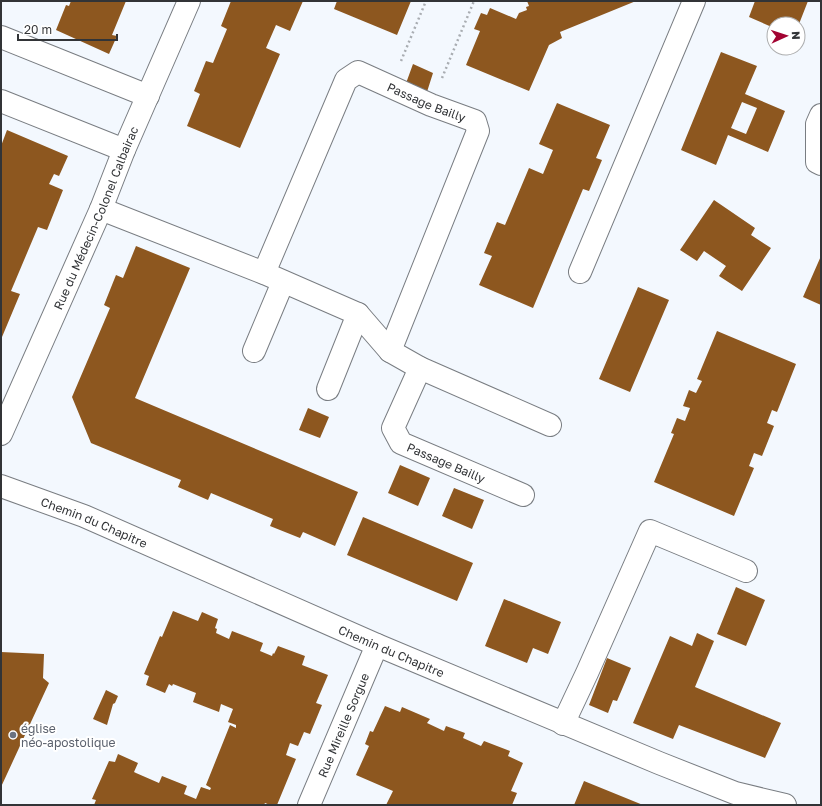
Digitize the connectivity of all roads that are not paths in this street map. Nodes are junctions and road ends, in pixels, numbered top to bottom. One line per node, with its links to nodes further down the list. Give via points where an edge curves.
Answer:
1 (189, 1): 4 (street, Rue du Médecin-Colonel Calbairac)
2 (694, 1): 10 (street)
3 (1, 37): 4 (street)
4 (148, 96): 7 (street, Rue du Médecin-Colonel Calbairac)
5 (1, 101): 7 (street)
6 (821, 115): 8 (street, via 817,124 817,162)
7 (124, 150): 9 (street, Rue du Médecin-Colonel Calbairac)
8 (821, 164)
9 (101, 209): 11 (street); 18 (street, Rue du Médecin-Colonel Calbairac)
10 (580, 272)
11 (273, 277): 12 (street); 13 (street, Passage Bailly); 14 (street, Passage Bailly, via 346,80 358,72 431,105 475,121 478,131)
12 (358, 314): 14 (street); 16 (street)
13 (254, 350)
14 (390, 351): 15 (street)
15 (420, 368): 17 (street); 20 (street, Passage Bailly, via 393,428 401,443)
16 (328, 389)
17 (550, 424)
18 (1, 434)
19 (1, 486): 22 (street, Chemin du Chapitre, via 84,516)
20 (523, 496)
21 (746, 571): 23 (street, via 650,531)
22 (377, 645): 23 (street, Chemin du Chapitre); 24 (street, Rue Mireille Sorgue)
23 (563, 724): 25 (street, Chemin du Chapitre, via 735,793)
24 (309, 805)
25 (785, 805)

